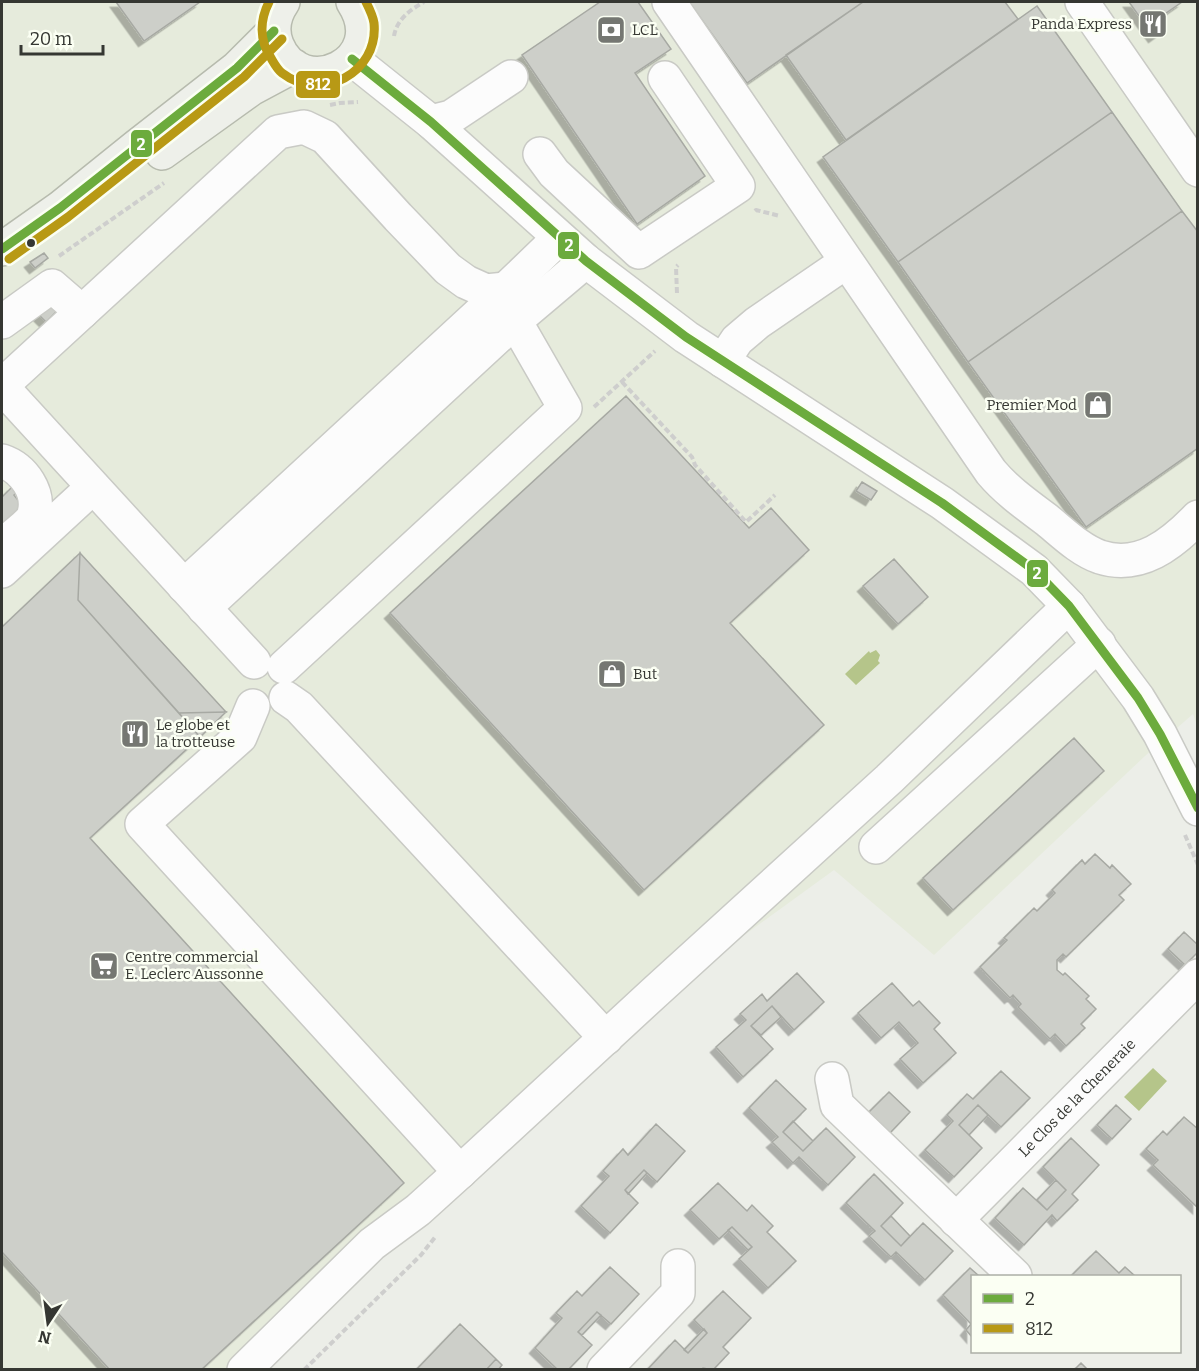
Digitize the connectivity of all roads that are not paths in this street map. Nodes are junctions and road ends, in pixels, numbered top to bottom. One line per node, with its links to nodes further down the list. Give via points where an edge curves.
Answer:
1 (353, 2): 5 (main road, via 363,23 363,36)
2 (669, 2): 16 (street)
3 (1082, 2): 10 (street)
4 (278, 16): 6 (main road, via 275,41 285,60); 12 (main road, via 237,68)
5 (352, 59): 6 (main road, via 342,67 318,74); 9 (street)
6 (294, 66): 12 (main road, via 251,89 142,167)
7 (511, 77): 9 (street, via 451,117)
8 (665, 78): 11 (street, via 738,186 639,252 547,164 535,188)
9 (431, 122): 11 (street)
10 (1197, 170)
11 (521, 203): 13 (street)
12 (60, 208): 14 (main road)
13 (559, 237): 15 (street); 17 (street)
14 (7, 243)
15 (586, 261): 19 (street); 21 (street)
16 (846, 262): 21 (street, via 757,323 737,340); 26 (street, via 991,472 1073,542 1100,557 1144,557 1177,538)
17 (506, 289): 18 (street, via 486,291 448,269 325,138 303,127 278,132); 29 (street)
18 (82, 312): 20 (street, via 52,285); 22 (street)
19 (514, 321): 29 (street); 32 (street, via 565,408)
20 (2, 322)
21 (723, 361): 30 (street, via 942,503 1034,570)
22 (2, 382)
23 (2, 387): 25 (street)
24 (2, 461): 27 (street, via 12,464 28,480 36,500 32,518)
25 (93, 487): 28 (street); 29 (street)
26 (1197, 517)
27 (2, 546)
28 (2, 571)
29 (194, 597): 32 (street)
30 (1069, 606): 31 (street); 37 (street)
31 (1099, 644): 34 (street, via 1144,707); 35 (street)
32 (275, 676): 33 (street, via 281,704 267,709); 33 (street, via 247,667 242,675 242,692); 37 (street, via 299,707)
33 (253, 706): 39 (street, via 240,737 142,824)
34 (1197, 809)
35 (876, 847)
36 (1197, 976): 40 (street, Le Clos de la Cheneraie)
37 (606, 1038): 39 (street)
38 (832, 1079): 40 (street, via 837,1105)
39 (460, 1172): 43 (street, via 372,1244)
40 (956, 1220): 42 (street)
41 (678, 1266): 44 (street, via 678,1293)
42 (1014, 1275)
43 (244, 1370)
44 (604, 1370)

